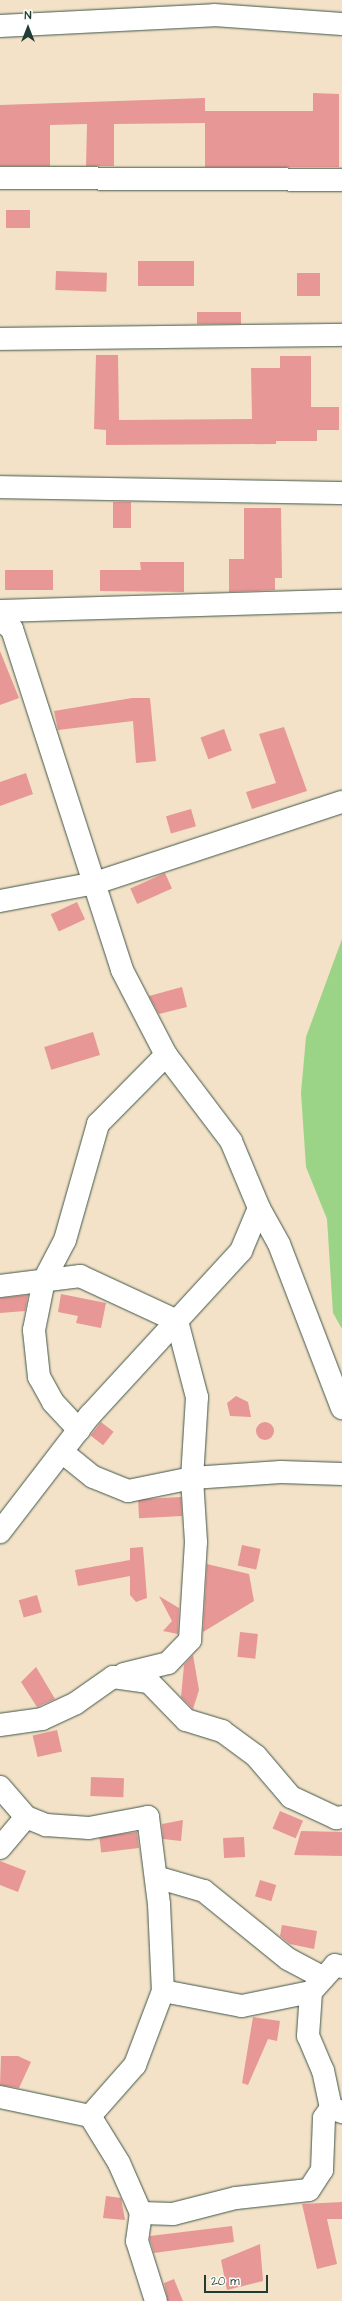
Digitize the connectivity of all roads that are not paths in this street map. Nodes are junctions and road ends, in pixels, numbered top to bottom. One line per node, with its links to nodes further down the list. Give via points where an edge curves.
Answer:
1 (342, 24): 2 (street, via 214,15)
2 (0, 26)
3 (0, 178): 4 (street)
4 (342, 180)
5 (342, 335): 6 (street)
6 (0, 339)
7 (0, 487): 8 (street)
8 (342, 493)
9 (342, 600): 10 (street)
10 (0, 611)
11 (0, 620): 13 (street, via 12,629)
12 (342, 802): 13 (street)
13 (95, 883): 14 (street); 15 (street, via 122,970)
14 (0, 901)
15 (166, 1055): 16 (street, via 231,1141); 17 (street, via 98,1124 65,1240)
16 (259, 1208): 19 (street, via 241,1251); 20 (street, via 280,1244)
17 (44, 1280): 18 (street); 19 (street, via 80,1276); 21 (street, via 34,1330 39,1377 53,1402)
18 (0, 1286)
19 (177, 1321): 21 (street); 24 (street, via 197,1397)
20 (342, 1408)
21 (79, 1430): 22 (street)
22 (62, 1452): 24 (street, via 93,1477 128,1491); 25 (street)
23 (342, 1474): 24 (street, via 281,1472)
24 (192, 1478): 26 (street, via 196,1542 190,1640 168,1663)
25 (0, 1532)
26 (113, 1677): 27 (street, via 76,1703 42,1719); 30 (street, via 149,1682 186,1720 222,1732 256,1756 291,1797 336,1818)
27 (0, 1725)
28 (0, 1787): 29 (street)
29 (26, 1817): 31 (street); 32 (street, via 46,1825 89,1828 148,1817)
30 (342, 1817)
31 (0, 1848)
32 (156, 1877): 34 (street, via 204,1891); 35 (street)
33 (342, 1968): 34 (street, via 334,1965)
34 (317, 1985): 35 (street, via 242,2006); 37 (street, via 308,2036)
35 (162, 1991): 38 (street, via 135,2064)
36 (0, 2096): 38 (street)
37 (336, 2110): 39 (street, via 324,2118 322,2170 309,2190 236,2198 173,2214)
38 (90, 2116): 39 (street, via 119,2163)
39 (141, 2212): 40 (street, via 137,2241)
40 (156, 2301)

